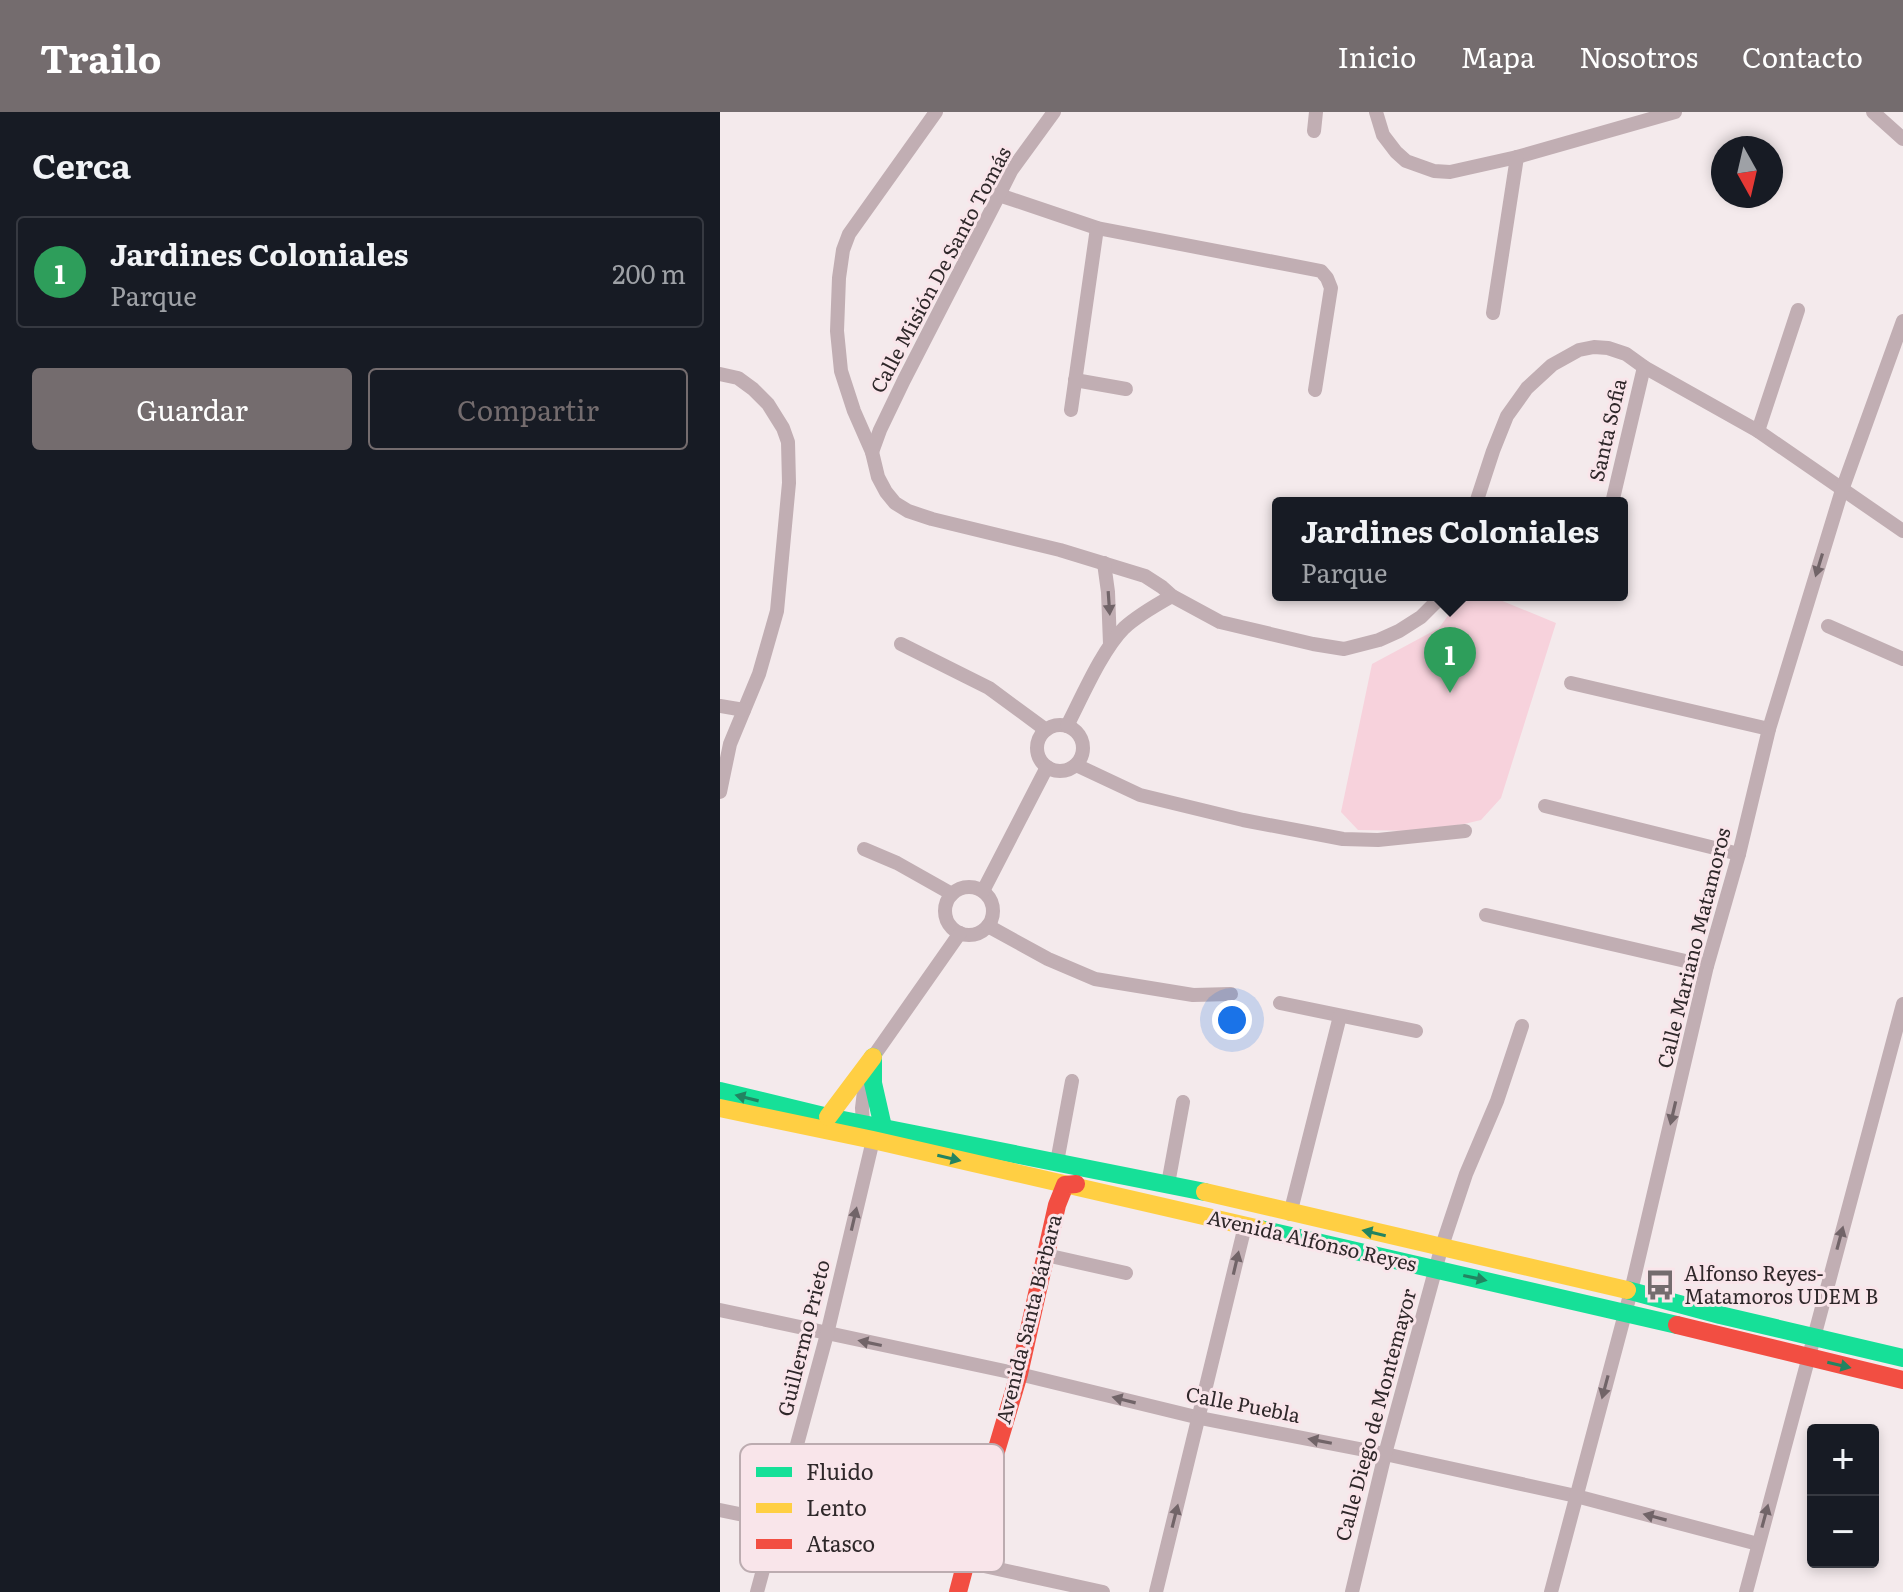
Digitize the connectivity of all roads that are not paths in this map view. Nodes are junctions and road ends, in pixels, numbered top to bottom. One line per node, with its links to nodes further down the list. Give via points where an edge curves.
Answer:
1 (936, 112): 22 (street, via 843,250 839,361)
2 (1054, 112): 10 (street, Calle Misión De Santo Tomás)
3 (1316, 112): 7 (street)
4 (1376, 112): 9 (street, via 1383,135 1396,152 1421,168 1450,172)
5 (1675, 112): 9 (street)
6 (1873, 112): 8 (street)
7 (1314, 131)
8 (1903, 139)
9 (1517, 157): 13 (street)
10 (999, 195): 11 (street); 22 (street, Calle Misión De Santo Tomás)
11 (1097, 228): 17 (street); 19 (street, via 1321,271 1331,288)
12 (1798, 310): 21 (street)
13 (1493, 313)
14 (1901, 330): 23 (street, Calle Mariano Matamoros)
15 (1644, 367): 21 (street); 24 (street, via 1626,354 1594,347 1552,365 1507,416); 25 (street, Santa Sofia)
16 (720, 374): 36 (street, via 753,389 768,404 788,442 777,611)
17 (1075, 380): 18 (street); 20 (street)
18 (1126, 389)
19 (1315, 390)
20 (1071, 410)
21 (1758, 431): 23 (street)
22 (872, 452): 27 (street, via 886,492 908,511)
23 (1842, 490): 26 (street); 38 (street, Calle Mariano Matamoros, one-way to 38)
24 (1478, 497)
25 (1613, 497)
26 (1903, 531)
27 (1104, 563): 28 (street, via 1145,576); 32 (street, one-way to 32)
28 (1172, 596): 29 (street, via 1220,622 1344,649 1399,631); 32 (street, via 1135,619)
29 (1437, 601)
30 (1828, 626): 33 (street)
31 (901, 644): 39 (street, via 989,688)
32 (1110, 644): 37 (street)
33 (1903, 659)
34 (1571, 683): 38 (street)
35 (720, 706): 36 (street)
36 (744, 710): 42 (street)
37 (1067, 726): 39 (street); 40 (street, via 1081,739)
38 (1769, 729): 46 (street, Calle Mariano Matamoros)
39 (1046, 730): 41 (street, via 1037,749)
40 (1076, 765): 41 (street, via 1062,771); 44 (street, via 1140,795 1343,839)
41 (1047, 767): 47 (street)
42 (720, 792)
43 (1545, 806): 46 (street)
44 (1465, 831)
45 (864, 849): 48 (street)
46 (1739, 854): 52 (street, Calle Mariano Matamoros)
47 (983, 891): 48 (street, via 969,886); 50 (street, via 993,907)
48 (952, 894): 51 (street, via 945,912)
49 (1486, 915): 52 (street)
50 (988, 926): 51 (street, via 975,934); 53 (street, via 1095,979 1193,995)
51 (960, 933): 59 (street)
52 (1707, 966): 76 (street, Calle Mariano Matamoros, one-way to 76)
53 (1231, 994)
54 (1280, 1003): 56 (street)
55 (1903, 1004): 80 (street, one-way to 55)
56 (1340, 1016): 58 (street); 70 (street)
57 (1522, 1026): 72 (street, Calle Diego de Montemayor)
58 (1416, 1031)
59 (873, 1057): 64 (main road); 65 (street); 66 (main road)
60 (1072, 1081): 67 (street)
61 (720, 1091): 64 (main road, Avenida Alfonso Reyes, one-way to 61)
62 (1183, 1102): 68 (street)
63 (720, 1108): 66 (main road, Avenida Alfonso Reyes)
64 (828, 1117): 65 (main road, Avenida Alfonso Reyes)
65 (863, 1123): 66 (main road, Avenida Alfonso Reyes)
66 (878, 1133): 67 (main road, Avenida Alfonso Reyes); 69 (main road, Avenida Alfonso Reyes, one-way to 69); 79 (street, Guillermo Prieto, one-way to 66)
67 (1057, 1162): 68 (main road, Avenida Alfonso Reyes)
68 (1168, 1184): 69 (main road); 70 (main road, Avenida Alfonso Reyes)
69 (1065, 1185): 71 (main road, Avenida Alfonso Reyes); 73 (main road, Avenida Santa Bárbara)
70 (1290, 1214): 72 (main road, Avenida Alfonso Reyes, one-way to 70)
71 (1245, 1226): 74 (main road, Avenida Alfonso Reyes); 85 (street, one-way to 71)
72 (1441, 1249): 74 (street, Calle Diego de Montemayor); 76 (main road, Avenida Alfonso Reyes)
73 (1046, 1255): 75 (street); 83 (main road, Avenida Santa Bárbara)
74 (1435, 1270): 78 (main road, Avenida Alfonso Reyes, one-way to 78); 88 (street, Calle Diego de Montemayor)
75 (1126, 1273)
76 (1631, 1291): 78 (street, Calle Mariano Matamoros); 80 (main road, Avenida Alfonso Reyes)
77 (720, 1310): 79 (street, Calle Puebla)
78 (1626, 1312): 81 (main road, Avenida Alfonso Reyes); 89 (street, Calle Mariano Matamoros, one-way to 89)
79 (827, 1334): 83 (street, Calle Puebla, one-way to 79); 86 (street, Guillermo Prieto)
80 (1814, 1337): 81 (street); 82 (main road, Avenida Alfonso Reyes)
81 (1808, 1358): 84 (main road, Avenida Alfonso Reyes, one-way to 84); 92 (street, one-way to 81)
82 (1903, 1358)
83 (1019, 1374): 85 (street, Calle Puebla, one-way to 83); 87 (main road, Avenida Santa Bárbara)
84 (1903, 1380)
85 (1200, 1418): 88 (street, Calle Puebla, one-way to 85); 99 (street, one-way to 85)
86 (797, 1444)
87 (999, 1444)
88 (1385, 1454): 89 (street, Calle Puebla); 100 (street, Calle Diego de Montemayor)
89 (1576, 1496): 92 (street, Calle Puebla, one-way to 89); 101 (street, Calle Mariano Matamoros)
90 (720, 1510): 91 (street)
91 (740, 1515)
92 (1758, 1544): 102 (street)
93 (1004, 1570): 98 (street)
94 (762, 1572): 96 (street, Guillermo Prieto)
95 (963, 1572): 97 (main road, Avenida Santa Bárbara)
96 (757, 1592)
97 (958, 1592)
98 (1103, 1592)
99 (1156, 1592)
100 (1352, 1592)
101 (1551, 1592)
102 (1746, 1592)

